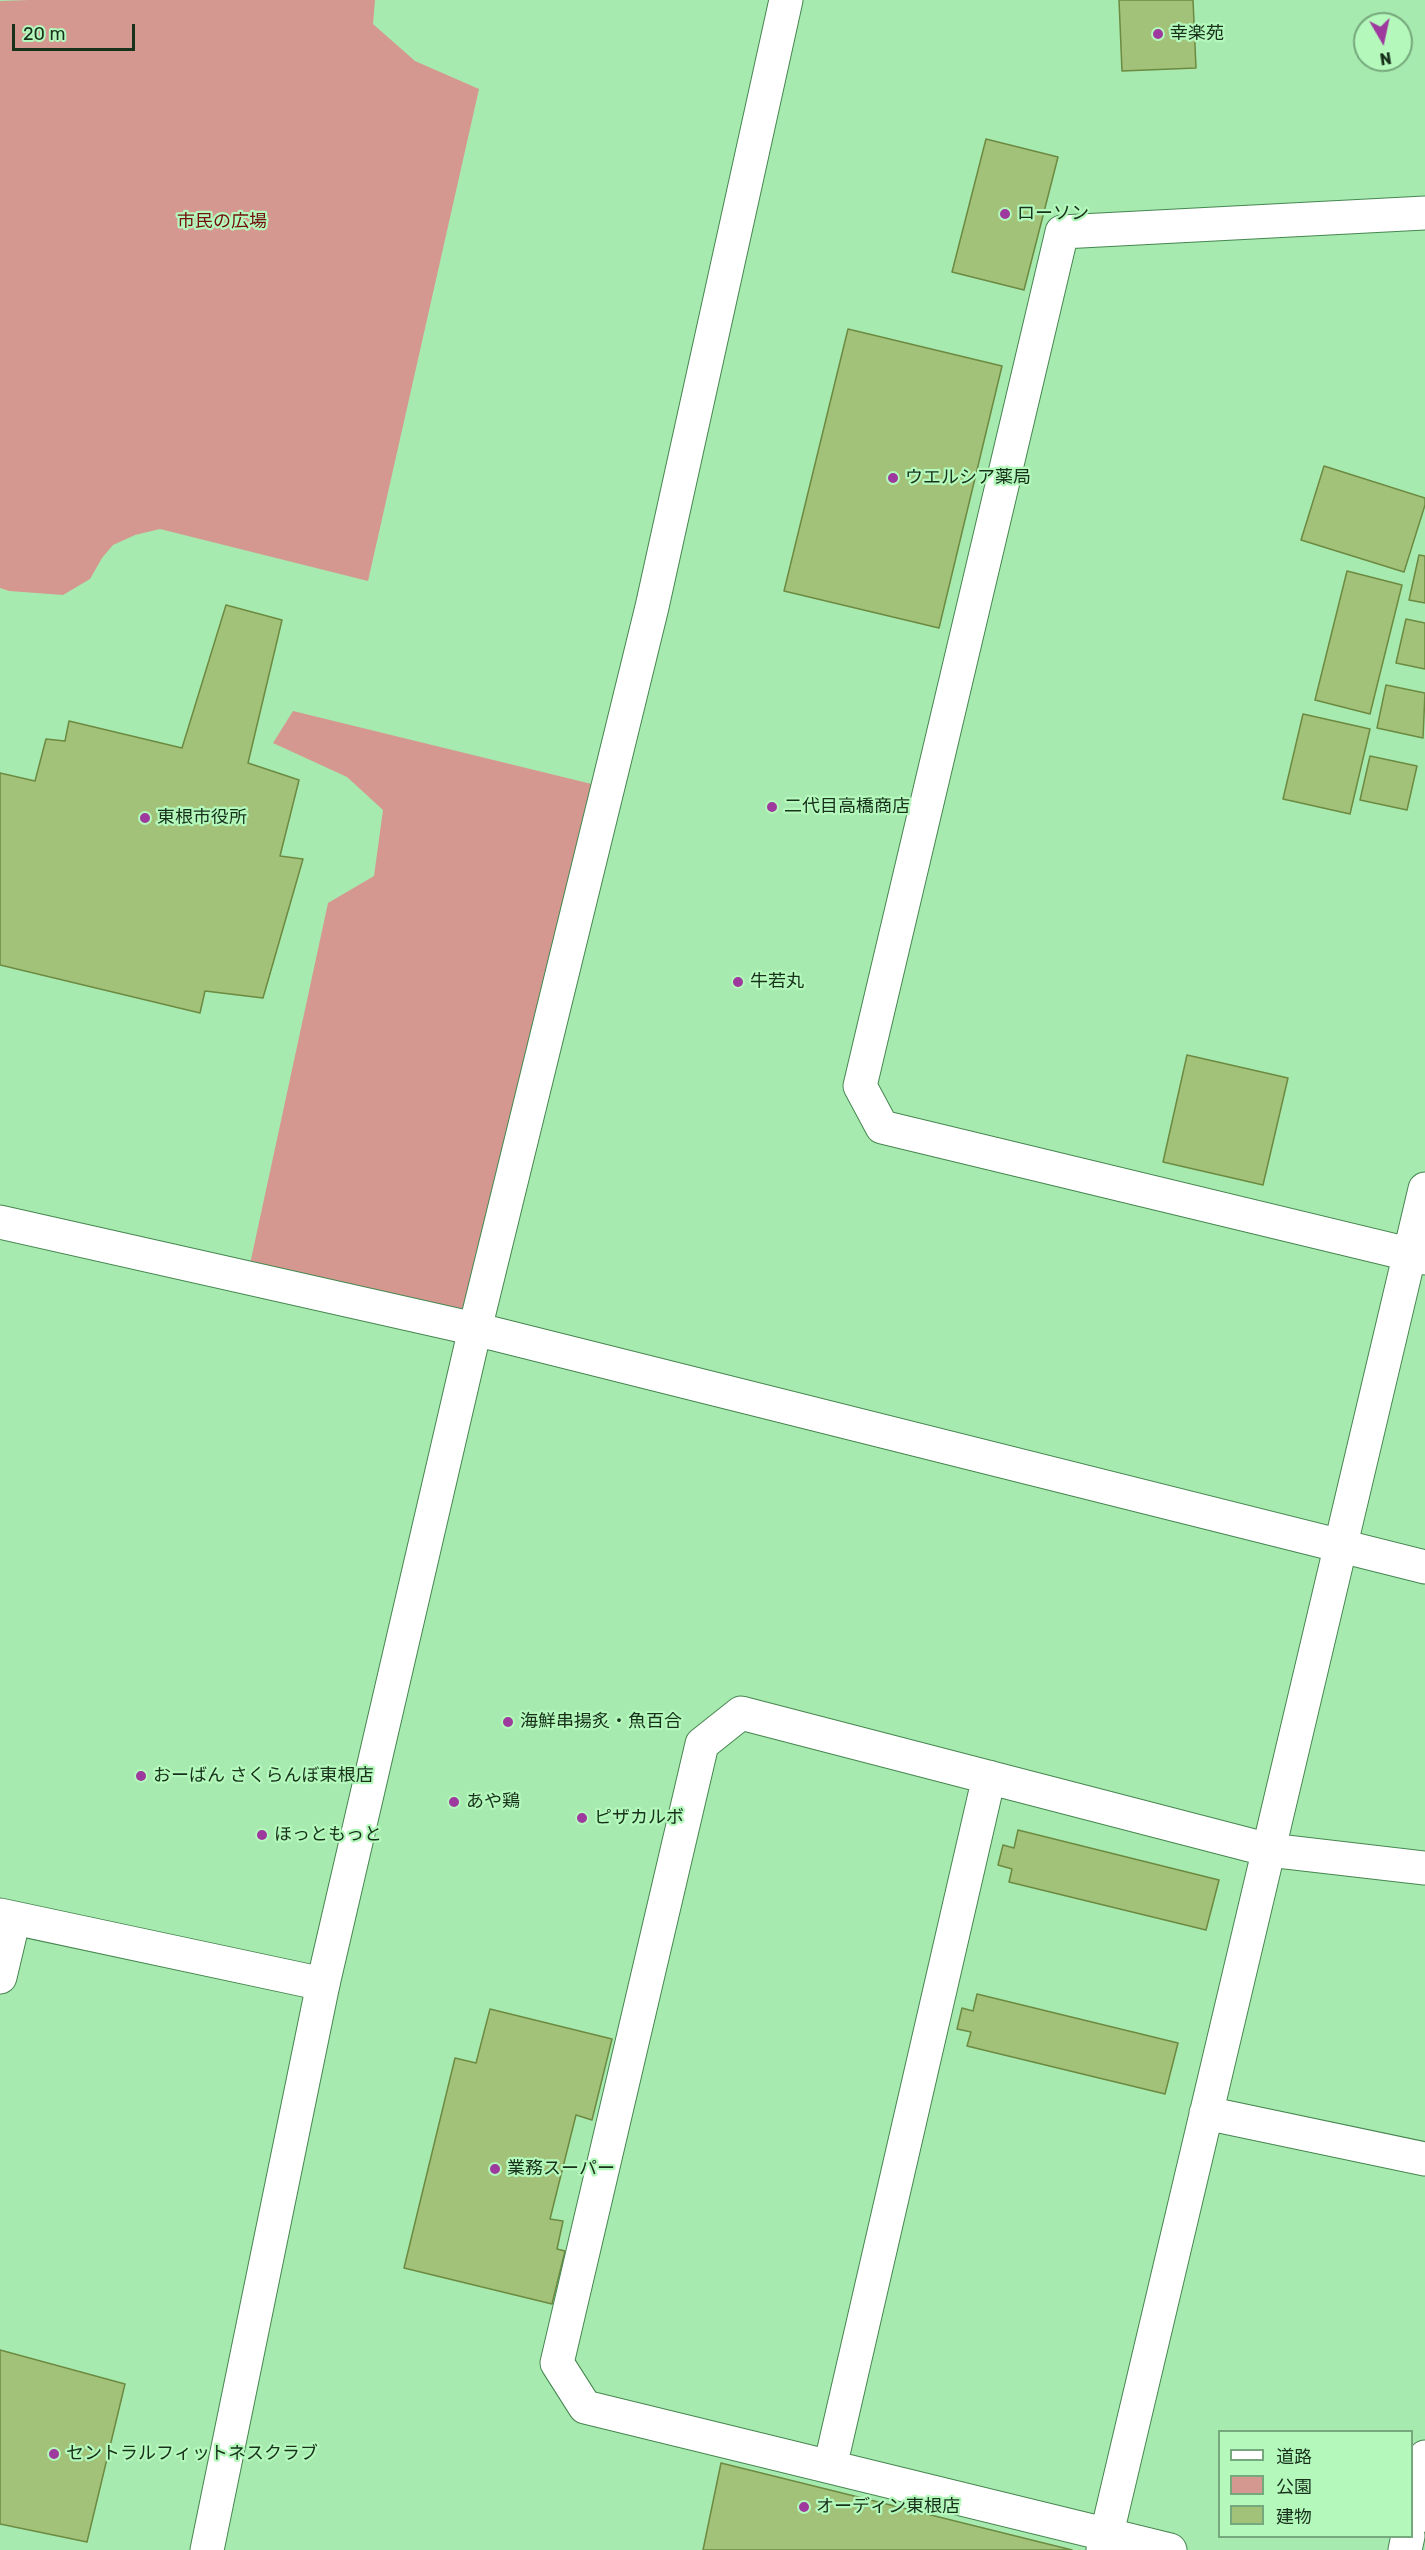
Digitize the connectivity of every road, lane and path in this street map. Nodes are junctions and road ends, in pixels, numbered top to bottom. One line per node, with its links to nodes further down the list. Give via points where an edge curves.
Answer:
1 (786, 0): 6 (street, via 652,607)
2 (1425, 213): 5 (street, via 1062,232 860,1086 882,1127)
3 (1425, 1189): 5 (street)
4 (0, 1222): 6 (street)
5 (1417, 1256): 7 (street)
6 (475, 1329): 7 (street); 14 (street)
7 (1340, 1546): 8 (street); 10 (street)
8 (1425, 1567)
9 (989, 1778): 10 (street); 18 (street); 18 (street, via 741,1713 702,1744 557,2363 585,2407)
10 (1269, 1850): 11 (street); 15 (street)
11 (1425, 1868)
12 (7, 1916): 13 (street); 14 (street)
13 (0, 1977)
14 (323, 1984): 21 (street)
15 (1206, 2113): 16 (street); 20 (street)
16 (1425, 2159)
17 (1425, 2457): 19 (street)
18 (830, 2467): 20 (street)
19 (1413, 2516)
20 (1105, 2542): 22 (street)
21 (207, 2550)
22 (1170, 2550)

